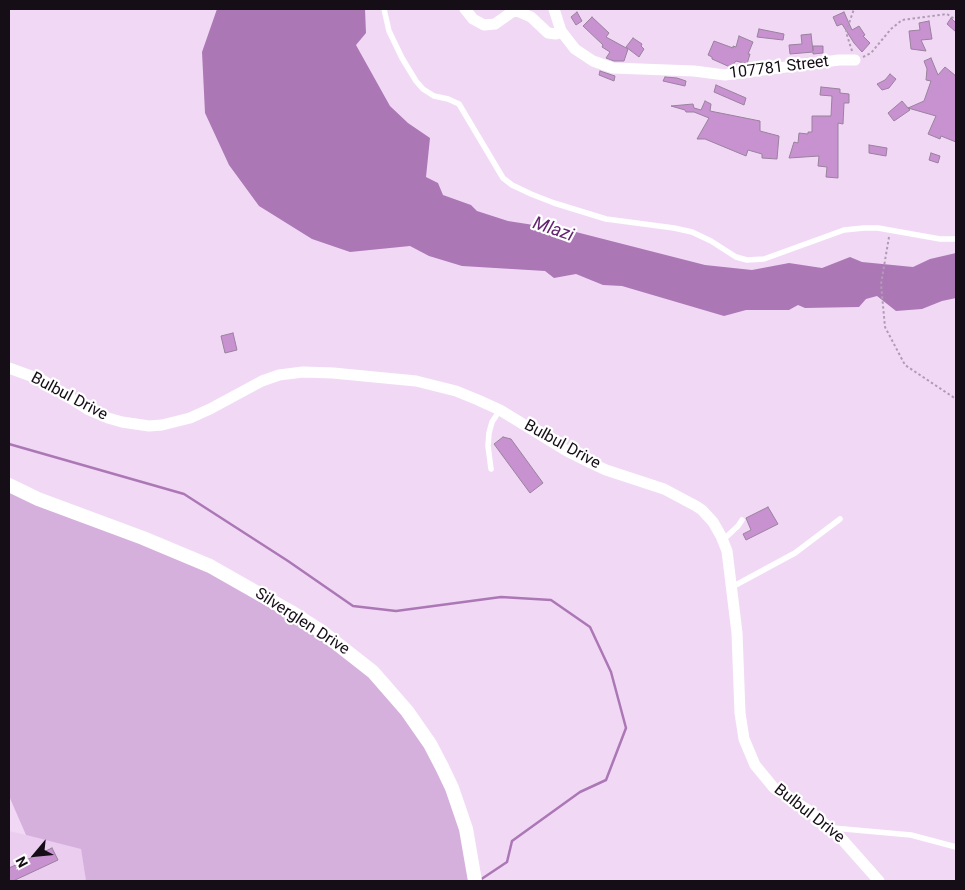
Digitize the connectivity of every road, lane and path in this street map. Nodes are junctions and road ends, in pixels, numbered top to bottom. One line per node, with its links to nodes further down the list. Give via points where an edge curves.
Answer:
1 (384, 9): 8 (lane, via 389,31 416,81 434,96 459,104 503,178 525,191 606,219 692,232 747,260 764,259 844,230 871,228)
2 (465, 9): 6 (street, via 484,25 494,24 517,11 531,17 548,33)
3 (554, 9): 6 (street, 107781 Street)
4 (854, 9): 7 (path, via 846,32)
5 (956, 20): 7 (path, via 947,14 902,20 890,29 871,53)
6 (561, 31): 7 (street, 107781 Street, via 585,57 614,68 725,75)
7 (855, 60)
8 (889, 231): 9 (lane); 11 (path, via 881,284 885,327 905,365)
9 (956, 239)
10 (9, 368): 12 (street, Bulbul Drive, via 42,380 89,410 134,424 162,425 190,418 262,381 303,372 416,381 456,391)
11 (956, 398)
12 (500, 410): 13 (lane, via 489,434); 17 (street, Bulbul Drive, via 566,451 606,470 664,489 696,506 708,516)
13 (491, 469)
14 (9, 485): 21 (street, Silverglen Drive, via 210,566 291,612 357,658 392,692 430,744 459,807)
15 (840, 519): 18 (lane, via 795,553)
16 (742, 520): 17 (lane)
17 (723, 540): 18 (street, Bulbul Drive)
18 (732, 587): 19 (street, Bulbul Drive, via 744,739 760,772 774,788)
19 (830, 828): 20 (lane, via 912,835); 22 (street, Bulbul Drive)
20 (956, 848)
21 (475, 881)
22 (879, 881)

